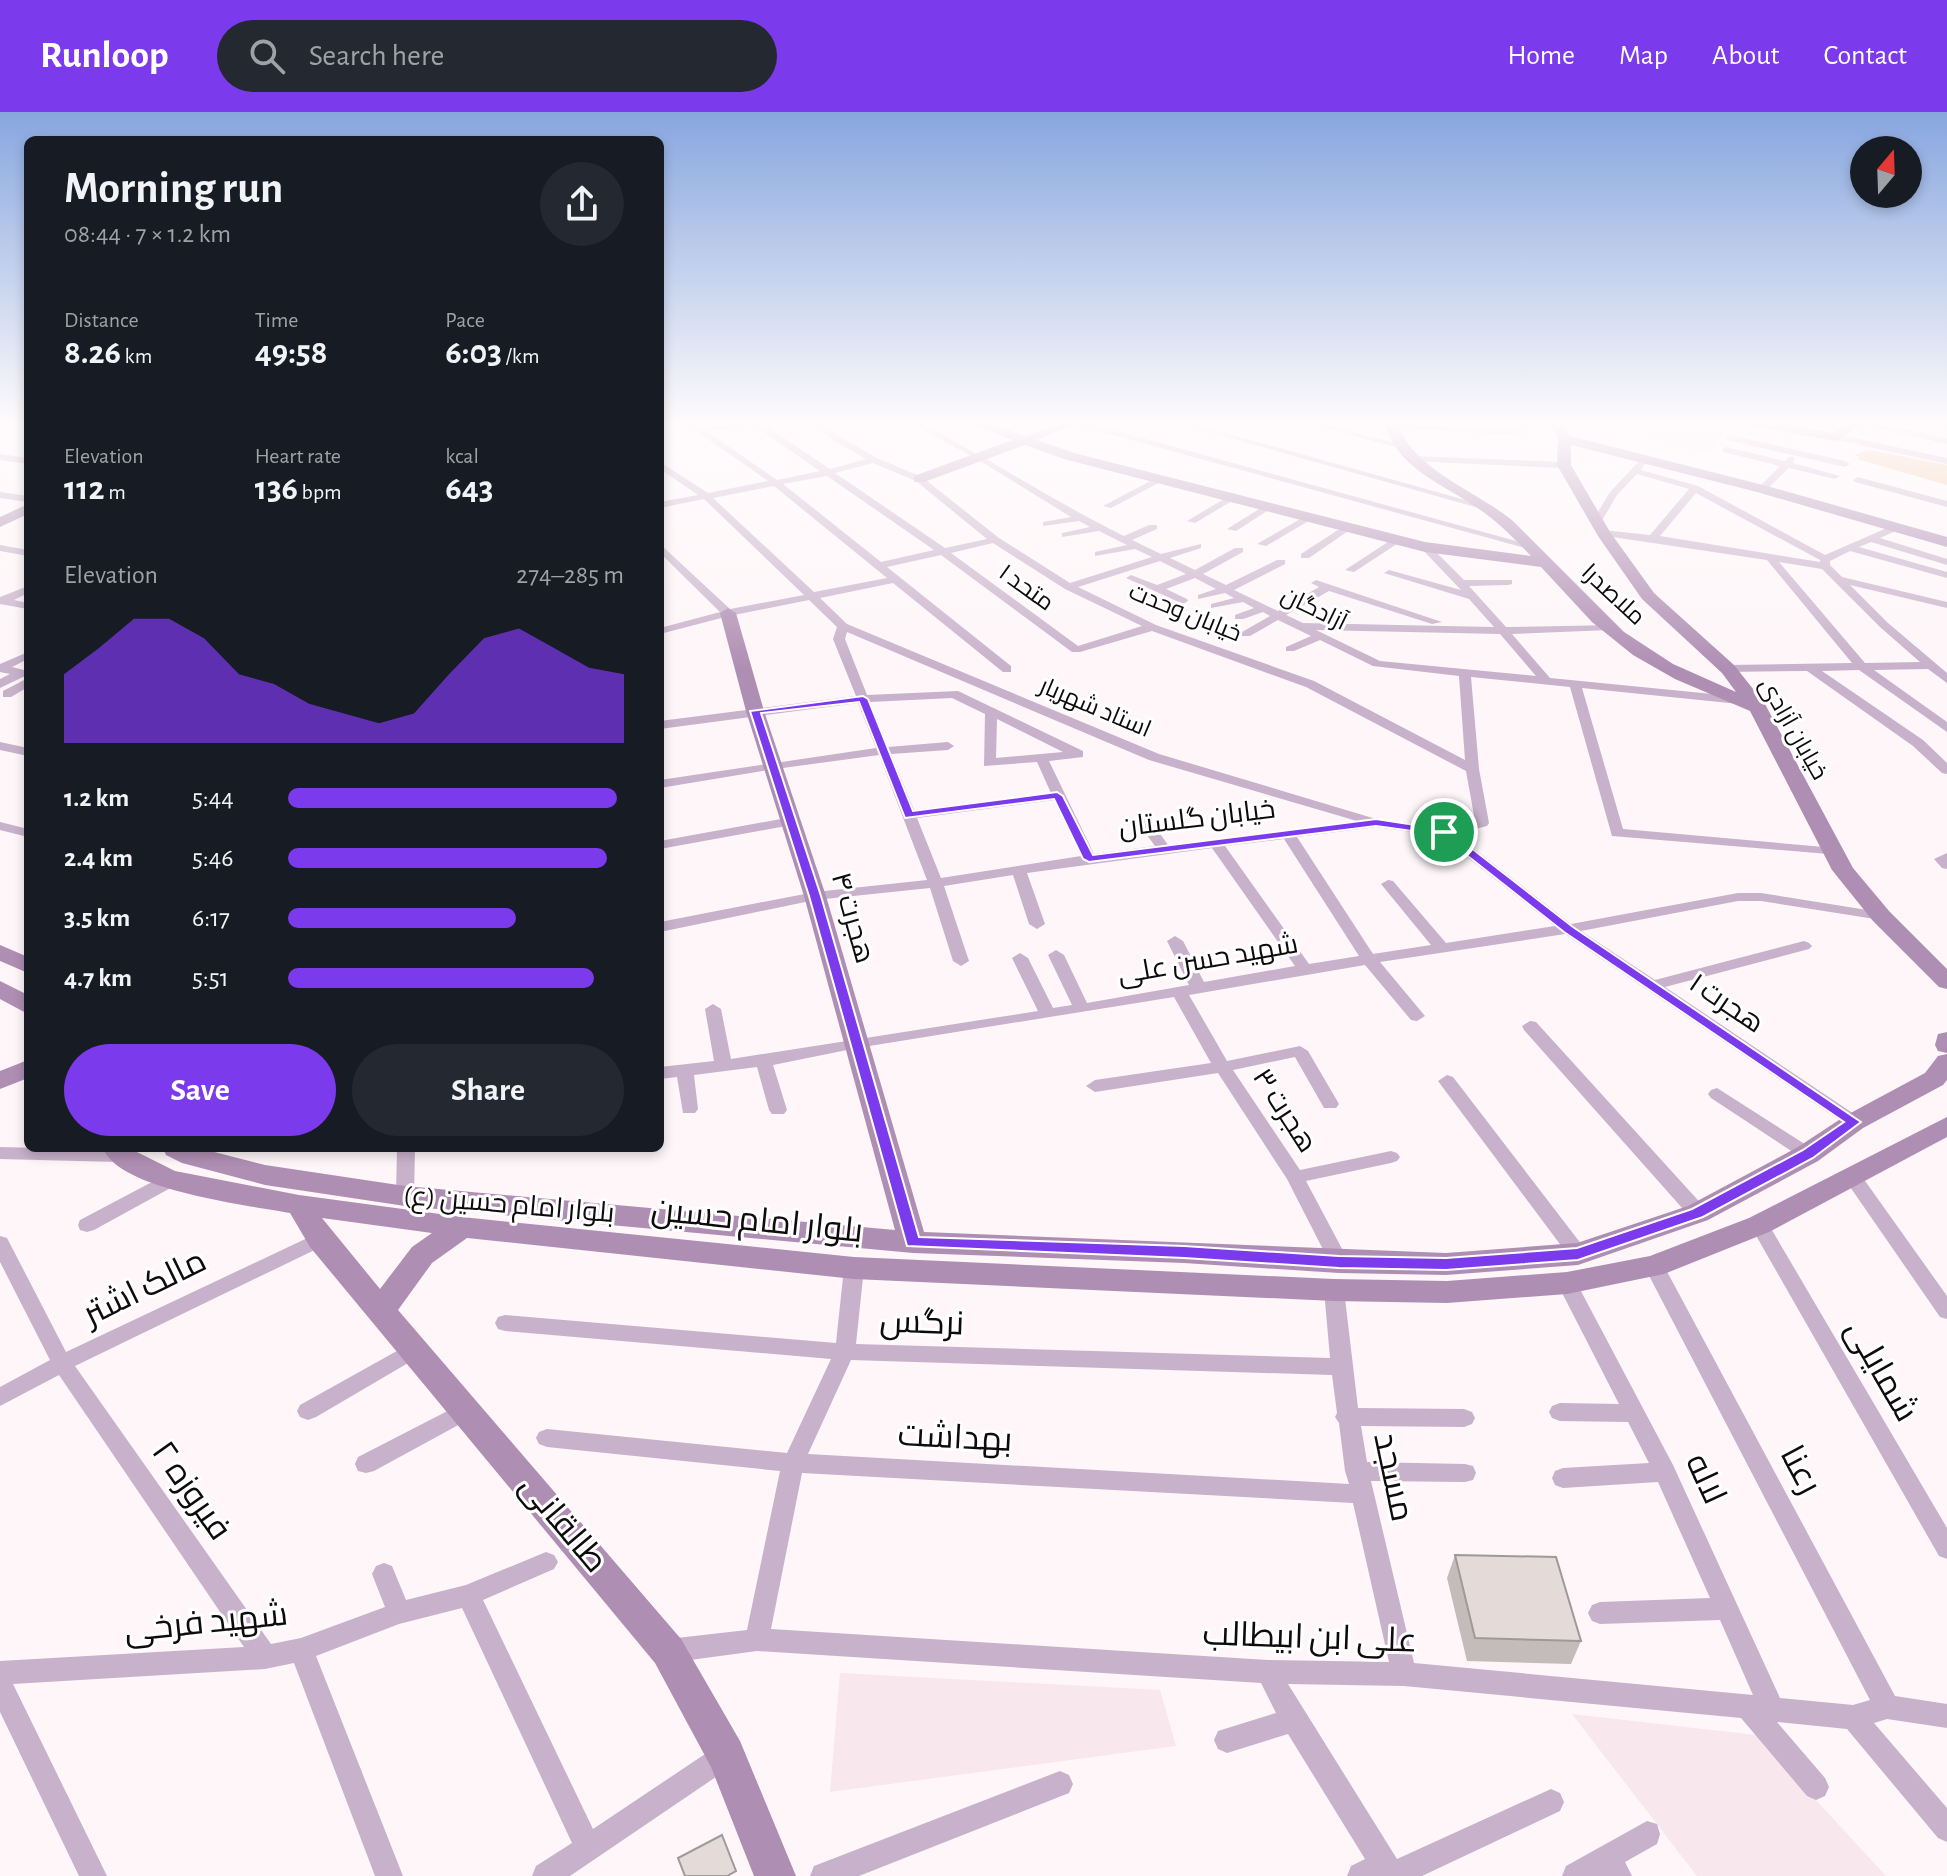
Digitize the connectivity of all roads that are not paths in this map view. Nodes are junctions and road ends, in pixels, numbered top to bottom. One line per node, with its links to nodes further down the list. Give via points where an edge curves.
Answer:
1 (20, 503): 23 (street)
2 (714, 503): 74 (street, استاد شهریار)
3 (802, 503): 60 (street)
4 (871, 503): 50 (street, متحد ۱)
5 (949, 503): 38 (street, خیابان وحدت)
6 (1056, 503): 25 (street, آزادگان)
7 (1113, 503): 19 (street)
8 (1222, 503): 26 (street)
9 (1260, 503): 20 (street)
10 (1284, 503): 53 (street, via 1433,541)
11 (1360, 503): 53 (street)
12 (1472, 503): 21 (street)
13 (1482, 503): 21 (street, ملاصدرا)
14 (1586, 503): 33 (street, خیابان آزادی)
15 (1609, 503): 33 (street)
16 (1682, 503): 36 (street)
17 (1722, 503): 58 (street)
18 (1812, 503): 31 (street)
19 (1108, 506)
20 (1270, 506): 24 (street); 34 (street)
21 (1489, 508): 53 (street, ملاصدرا)
22 (24, 510): 27 (street)
23 (0, 514)
24 (1309, 517): 30 (street); 42 (street)
25 (1080, 518): 28 (street); 32 (street, آزادگان)
26 (1192, 521)
27 (0, 523)
28 (1047, 524)
29 (1153, 527): 39 (street)
30 (1347, 527): 40 (street); 54 (street)
31 (1896, 527): 37 (street); 41 (street)
32 (1100, 528): 35 (street); 39 (street, آزادگان)
33 (1600, 528): 36 (street); 102 (street, خیابان آزادی, via 1648,596)
34 (1232, 529)
35 (1066, 535)
36 (1653, 538): 55 (street)
37 (1872, 539): 47 (street); 59 (street)
38 (995, 540): 50 (street); 70 (street, خیابان وحدت)
39 (1123, 540): 43 (street, آزادگان)
40 (1398, 540): 45 (street); 61 (street)
41 (1947, 542)
42 (1262, 544)
43 (1135, 546): 52 (street); 56 (street, آزادگان)
44 (1197, 546): 56 (street)
45 (1425, 547): 53 (street); 69 (street)
46 (0, 548): 51 (street)
47 (1850, 548): 58 (street); 64 (street)
48 (1239, 550): 63 (street)
49 (664, 551): 84 (street)
50 (942, 551): 60 (street); 89 (street, متحد ۱, via 1076,650)
51 (24, 552)
52 (1099, 554)
53 (1538, 555): 90 (street, ملاصدرا)
54 (1305, 556)
55 (1770, 557): 58 (street); 99 (street)
56 (1162, 559): 63 (street, آزادگان); 70 (street)
57 (1281, 562): 72 (street)
58 (1825, 562): 67 (street)
59 (1947, 562)
60 (882, 565): 66 (street)
61 (1350, 570)
62 (1389, 573): 75 (street)
63 (1194, 575): 71 (street); 72 (street, آزادگان)
64 (1947, 575)
65 (1131, 578): 71 (street)
66 (897, 579): 74 (street); 106 (street)
67 (1841, 580): 81 (street); 100 (street)
68 (1508, 582): 69 (street)
69 (1461, 583): 75 (street)
70 (1069, 587): 89 (street, خیابان وحدت)
71 (1157, 589): 79 (street)
72 (1225, 590): 76 (street); 77 (street, آزادگان)
73 (24, 591): 78 (street)
74 (815, 596): 84 (street); 87 (street, استاد شهریار)
75 (1471, 596): 93 (street)
76 (1202, 597)
77 (1242, 599): 82 (street); 83 (street, آزادگان)
78 (2, 600): 80 (street)
79 (1183, 601)
80 (24, 605)
81 (1947, 605)
82 (1215, 606)
83 (1263, 608): 85 (street, آزادگان); 86 (street)
84 (728, 613): 92 (street); 119 (street, هجرت ۴)
85 (1281, 616): 88 (street, آزادگان); 91 (street, via 1321,585); 94 (street)
86 (1239, 617)
87 (843, 626): 115 (street, via 839,639); 135 (street, استاد شهریار, via 1154,757)
88 (1302, 626): 91 (street); 95 (street, آزادگان)
89 (1152, 627): 128 (street, خیابان وحدت, via 1310,684)
90 (1609, 627): 93 (street); 105 (street, ملاصدرا, via 1640,652)
91 (1453, 628): 93 (street)
92 (664, 629)
93 (1502, 631): 112 (street)
94 (1246, 634)
95 (1320, 636): 96 (street); 98 (street, آزادگان)
96 (1290, 649)
97 (24, 657): 104 (street)
98 (1377, 664): 107 (street, آزادگان); 110 (street)
99 (1860, 665): 100 (street); 103 (street); 121 (street)
100 (1929, 665): 101 (street); 111 (street)
101 (1947, 665)
102 (1725, 666): 103 (street); 105 (street, ملاصدرا); 117 (street, خیابان آزادی)
103 (1808, 666): 129 (street, via 1918,743)
104 (1, 668): 108 (street)
105 (1673, 668): 116 (street, ملاصدرا)
106 (1007, 669)
107 (1465, 673): 112 (street, آزادگان); 128 (street)
108 (24, 676)
109 (24, 678): 114 (street)
110 (1381, 678)
111 (1947, 679)
112 (1546, 680): 113 (street, آزادگان)
113 (1575, 684): 116 (street, آزادگان); 143 (street, via 1617,833)
114 (4, 689)
115 (863, 699): 118 (street, via 954,694); 119 (street); 124 (street)
116 (1739, 700): 117 (street, ملاصدرا)
117 (1758, 708): 143 (street, خیابان آزادی)
118 (991, 710): 126 (street, via 989,763); 126 (street, via 1078,754)
119 (755, 711): 120 (street); 127 (street, هجرت ۴)
120 (664, 724)
121 (1947, 728)
122 (0, 746): 125 (street)
123 (948, 746): 124 (street)
124 (885, 749): 127 (street); 132 (street)
125 (24, 751)
126 (1042, 759): 131 (street)
127 (773, 763): 130 (street); 134 (street, هجرت ۴)
128 (1472, 769): 138 (street, via 1482,823)
129 (1947, 770)
130 (664, 783)
131 (1057, 796): 132 (street); 145 (street)
132 (909, 815): 148 (street)
133 (1143, 820): 142 (street)
134 (792, 821): 141 (street); 150 (street, هجرت ۴)
135 (1376, 823): 138 (street, خیابان گلستان); 139 (street, خیابان گلستان)
136 (0, 826): 137 (street)
137 (24, 832)
138 (1444, 832): 154 (street)
139 (1288, 834): 140 (street, خیابان گلستان); 161 (street)
140 (1216, 843): 142 (street, خیابان گلستان); 164 (street)
141 (664, 844)
142 (1164, 849): 145 (street, خیابان گلستان)
143 (1835, 852): 151 (street, خیابان آزادی, via 1843,870)
144 (1947, 857): 146 (street, via 1941,859)
145 (1089, 859): 147 (street, خیابان گلستان)
146 (1947, 865)
147 (1018, 869): 148 (street, خیابان گلستان); 152 (street)
148 (936, 883): 150 (street, خیابان گلستان); 162 (street)
149 (1388, 884): 157 (street)
150 (815, 896): 153 (street, خیابان گلستان); 176 (street, هجرت ۴)
151 (1881, 916): 154 (street, شهید حسن علی, via 1750,897); 165 (street, خیابان آزادی)
152 (1037, 924)
153 (664, 926)
154 (1568, 929): 157 (street, شهید حسن علی); 166 (street, هجرت ۱)
155 (1175, 941): 168 (street)
156 (1804, 946): 166 (street)
157 (1442, 948): 161 (street, شهید حسن علی)
158 (0, 952): 163 (street)
159 (1056, 955): 172 (street)
160 (1020, 958): 173 (street)
161 (1369, 959): 164 (street, شهید حسن علی); 174 (street)
162 (961, 961)
163 (24, 964)
164 (1305, 969): 168 (street, شهید حسن علی)
165 (1947, 982)
166 (1652, 986): 191 (street, هجرت ۱)
167 (0, 988): 170 (street)
168 (1199, 989): 169 (street, شهید حسن علی)
169 (1179, 992): 172 (street, شهید حسن علی); 180 (street, هجرت ۳)
170 (24, 1003)
171 (713, 1009): 179 (street)
172 (1082, 1009): 173 (street, شهید حسن علی)
173 (1047, 1013): 176 (street, شهید حسن علی)
174 (1417, 1016)
175 (1530, 1026): 204 (street)
176 (857, 1043): 177 (street, شهید حسن علی); 209 (street, هجرت ۴)
177 (764, 1061): 179 (street, شهید حسن علی); 190 (street)
178 (1947, 1062): 191 (street, بلوار امام حسین (ع), via 1934,1079)
179 (723, 1064): 181 (street, شهید حسن علی)
180 (1222, 1067): 186 (street); 188 (street, via 1300,1051); 200 (street, هجرت ۳)
181 (685, 1069): 183 (street, شهید حسن علی); 189 (street)
182 (24, 1070): 184 (street)
183 (664, 1072)
184 (0, 1081)
185 (1447, 1081): 211 (street)
186 (1095, 1086)
187 (1717, 1094): 197 (street)
188 (1330, 1104)
189 (689, 1109)
190 (778, 1110)
191 (1854, 1122): 197 (street, بلوار امام حسین (ع))
192 (1947, 1126): 199 (street, بلوار امام حسین)
193 (118, 1152): 196 (street); 201 (street, بلوار امام حسین)
194 (184, 1152): 202 (street, بلوار امام حسین (ع), via 265,1175)
195 (406, 1152): 202 (street)
196 (0, 1153)
197 (1808, 1154): 204 (street, بلوار امام حسین (ع))
198 (1391, 1157): 200 (street)
199 (1852, 1176): 206 (street, بلوار امام حسین); 217 (street)
200 (1295, 1177): 214 (street, هجرت ۳)
201 (169, 1180): 203 (street, بلوار امام حسین); 205 (street)
202 (405, 1196): 209 (street, بلوار امام حسین (ع))
203 (299, 1205): 207 (street, بلوار امام حسین); 208 (street, طالقانی)
204 (1698, 1213): 211 (street, بلوار امام حسین (ع))
205 (87, 1225)
206 (1759, 1225): 212 (street, بلوار امام حسین); 238 (street, شمایلی)
207 (462, 1227): 213 (street, بلوار امام حسین); 216 (street, via 422,1255)
208 (320, 1239): 216 (street, طالقانی); 221 (street, مالک اشتر)
209 (913, 1242): 214 (street, بلوار امام حسین (ع), via 1184,1252)
210 (0, 1243): 221 (street, فیروزه ۲)
211 (1578, 1254): 214 (street, بلوار امام حسین (ع))
212 (1654, 1266): 215 (street, بلوار امام حسین); 253 (street, رعنا)
213 (854, 1268): 214 (street, بلوار امام حسین); 220 (street)
214 (1336, 1276): 215 (street, بلوار امام حسین, via 1447,1292); 222 (street, مسجد)
215 (1567, 1283): 227 (street, لاله)
216 (382, 1309): 219 (street, طالقانی)
217 (1947, 1311)
218 (505, 1323): 220 (street, نرگس)
219 (413, 1350): 224 (street); 225 (street, طالقانی)
220 (845, 1352): 222 (street, نرگس); 231 (street)
221 (62, 1363): 223 (street, مالک اشتر); 248 (street, فیروزه ۲)
222 (1339, 1367): 228 (street, مسجد)
223 (0, 1397)
224 (308, 1411)
225 (465, 1411): 232 (street); 247 (street, طالقانی)
226 (1560, 1412): 227 (street)
227 (1634, 1413): 234 (street, لاله)
228 (1346, 1417): 229 (street); 233 (street, مسجد)
229 (1464, 1418)
230 (547, 1438): 231 (street, بهداشت)
231 (793, 1463): 237 (street, بهداشت); 245 (street)
232 (366, 1464)
233 (1356, 1471): 235 (street); 237 (street, مسجد)
234 (1665, 1472): 236 (street); 242 (street, لاله)
235 (1465, 1473)
236 (1563, 1478)
237 (1361, 1494): 251 (street, مسجد)
238 (1947, 1549)
239 (546, 1562): 241 (street, شهید فرخی)
240 (384, 1574): 243 (street)
241 (468, 1595): 243 (street, شهید فرخی); 265 (street)
242 (1726, 1609): 244 (street); 254 (street, لاله)
243 (399, 1613): 246 (street, شهید فرخی)
244 (1600, 1613)
245 (757, 1640): 247 (street, علی ابن ابیطالب); 249 (street, علی ابن ابیطالب)
246 (301, 1650): 248 (street, شهید فرخی); 269 (street)
247 (668, 1651): 259 (street, طالقانی)
248 (265, 1657): 250 (street, شهید فرخی)
249 (1268, 1672): 251 (street, علی ابن ابیطالب); 257 (street)
250 (0, 1673)
251 (1404, 1674): 254 (street, علی ابن ابیطالب)
252 (0, 1685): 268 (street)
253 (1887, 1707): 255 (street, علی ابن ابیطالب); 256 (street, علی ابن ابیطالب)
254 (1760, 1708): 256 (street, علی ابن ابیطالب); 261 (street, لاله)
255 (1947, 1716)
256 (1853, 1717): 263 (street)
257 (1294, 1720): 258 (street); 267 (street)
258 (1227, 1740)
259 (726, 1755): 265 (street); 271 (street, طالقانی)
260 (1060, 1784): 272 (street)
261 (1816, 1787)
262 (1551, 1802): 267 (street)
263 (1947, 1829)
264 (1647, 1834): 266 (street)
265 (587, 1846): 270 (street)
266 (1612, 1867): 273 (street)
267 (1382, 1873)
268 (93, 1876)
269 (389, 1876)
270 (546, 1876)
271 (775, 1876)
272 (824, 1876)
273 (1576, 1876)

